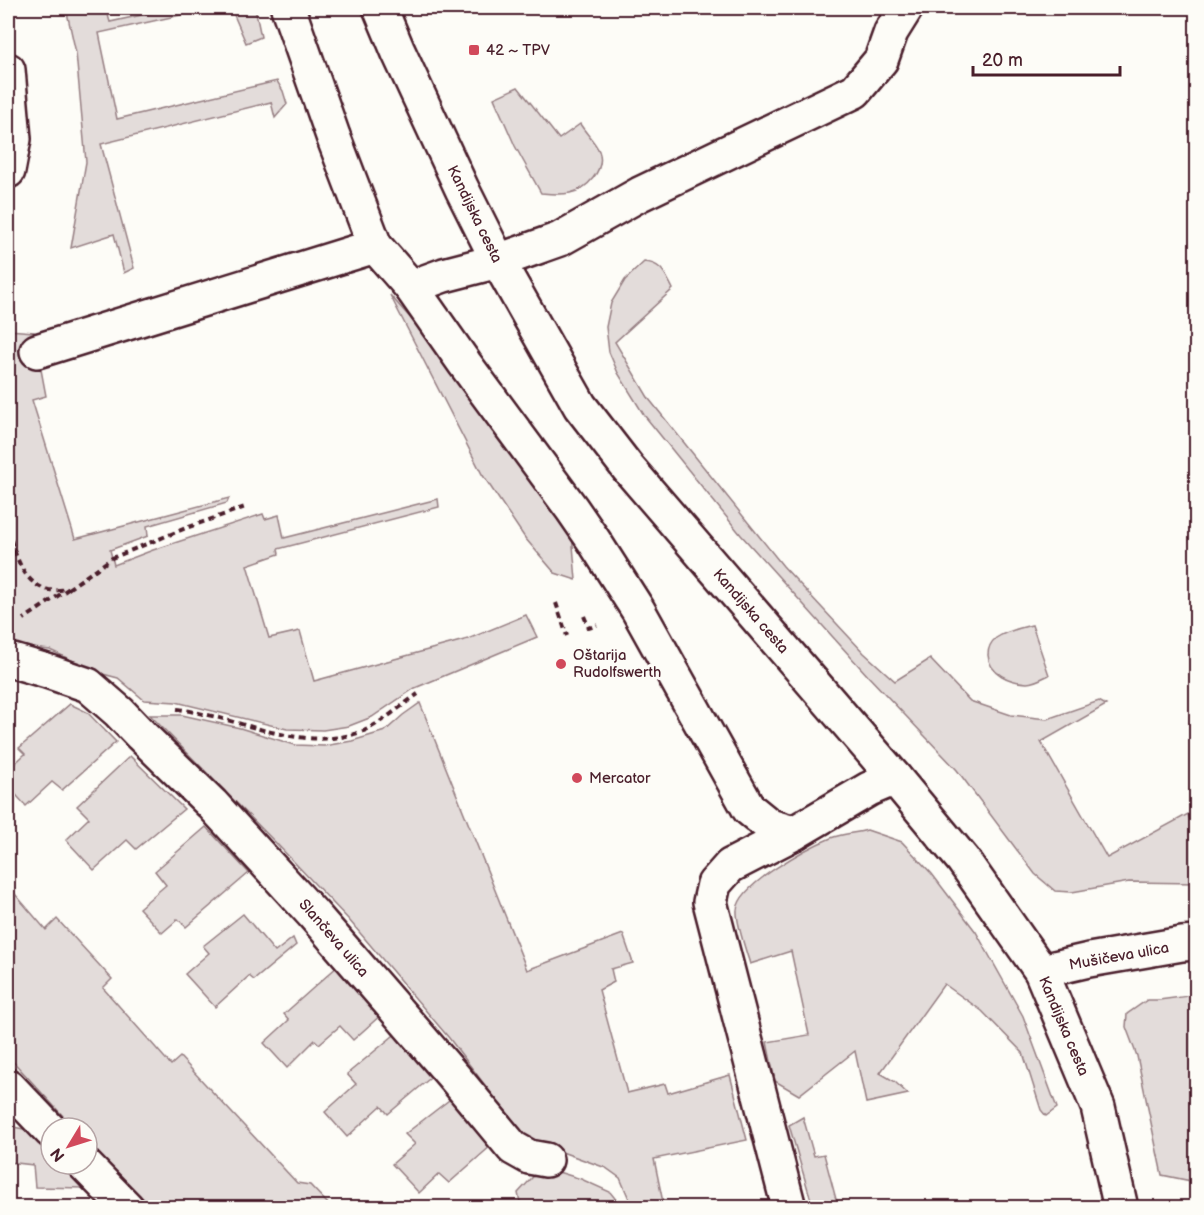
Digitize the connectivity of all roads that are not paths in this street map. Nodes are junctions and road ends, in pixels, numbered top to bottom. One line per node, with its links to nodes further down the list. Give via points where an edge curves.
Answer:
1 (288, 8): 6 (main road)
2 (380, 8): 7 (main road, Kandijska cesta)
3 (906, 8): 7 (main road, via 891,32 881,60 855,91 640,194 560,239)
4 (8, 70): 5 (main road, via 14,139)
5 (8, 171)
6 (375, 246): 8 (main road); 9 (main road)
7 (498, 261): 8 (main road); 11 (main road, Kandijska cesta, via 580,406 628,468)
8 (411, 287): 12 (main road, via 594,542 638,610 749,809 770,826)
9 (37, 351)
10 (8, 661): 17 (main road, Slančeva ulica, via 88,685 119,712 212,804 313,914 513,1148)
11 (895, 778): 12 (main road); 14 (main road, Kandijska cesta, via 963,860)
12 (794, 833): 20 (main road, via 730,866 714,884 710,902)
13 (1197, 944): 14 (main road, Mušičeva ulica)
14 (1041, 971): 21 (main road, Kandijska cesta, via 1098,1107)
15 (8, 1086): 16 (main road)
16 (39, 1118)
17 (546, 1160)
18 (96, 1176): 19 (main road)
19 (127, 1208)
20 (789, 1208)
21 (1121, 1208)

